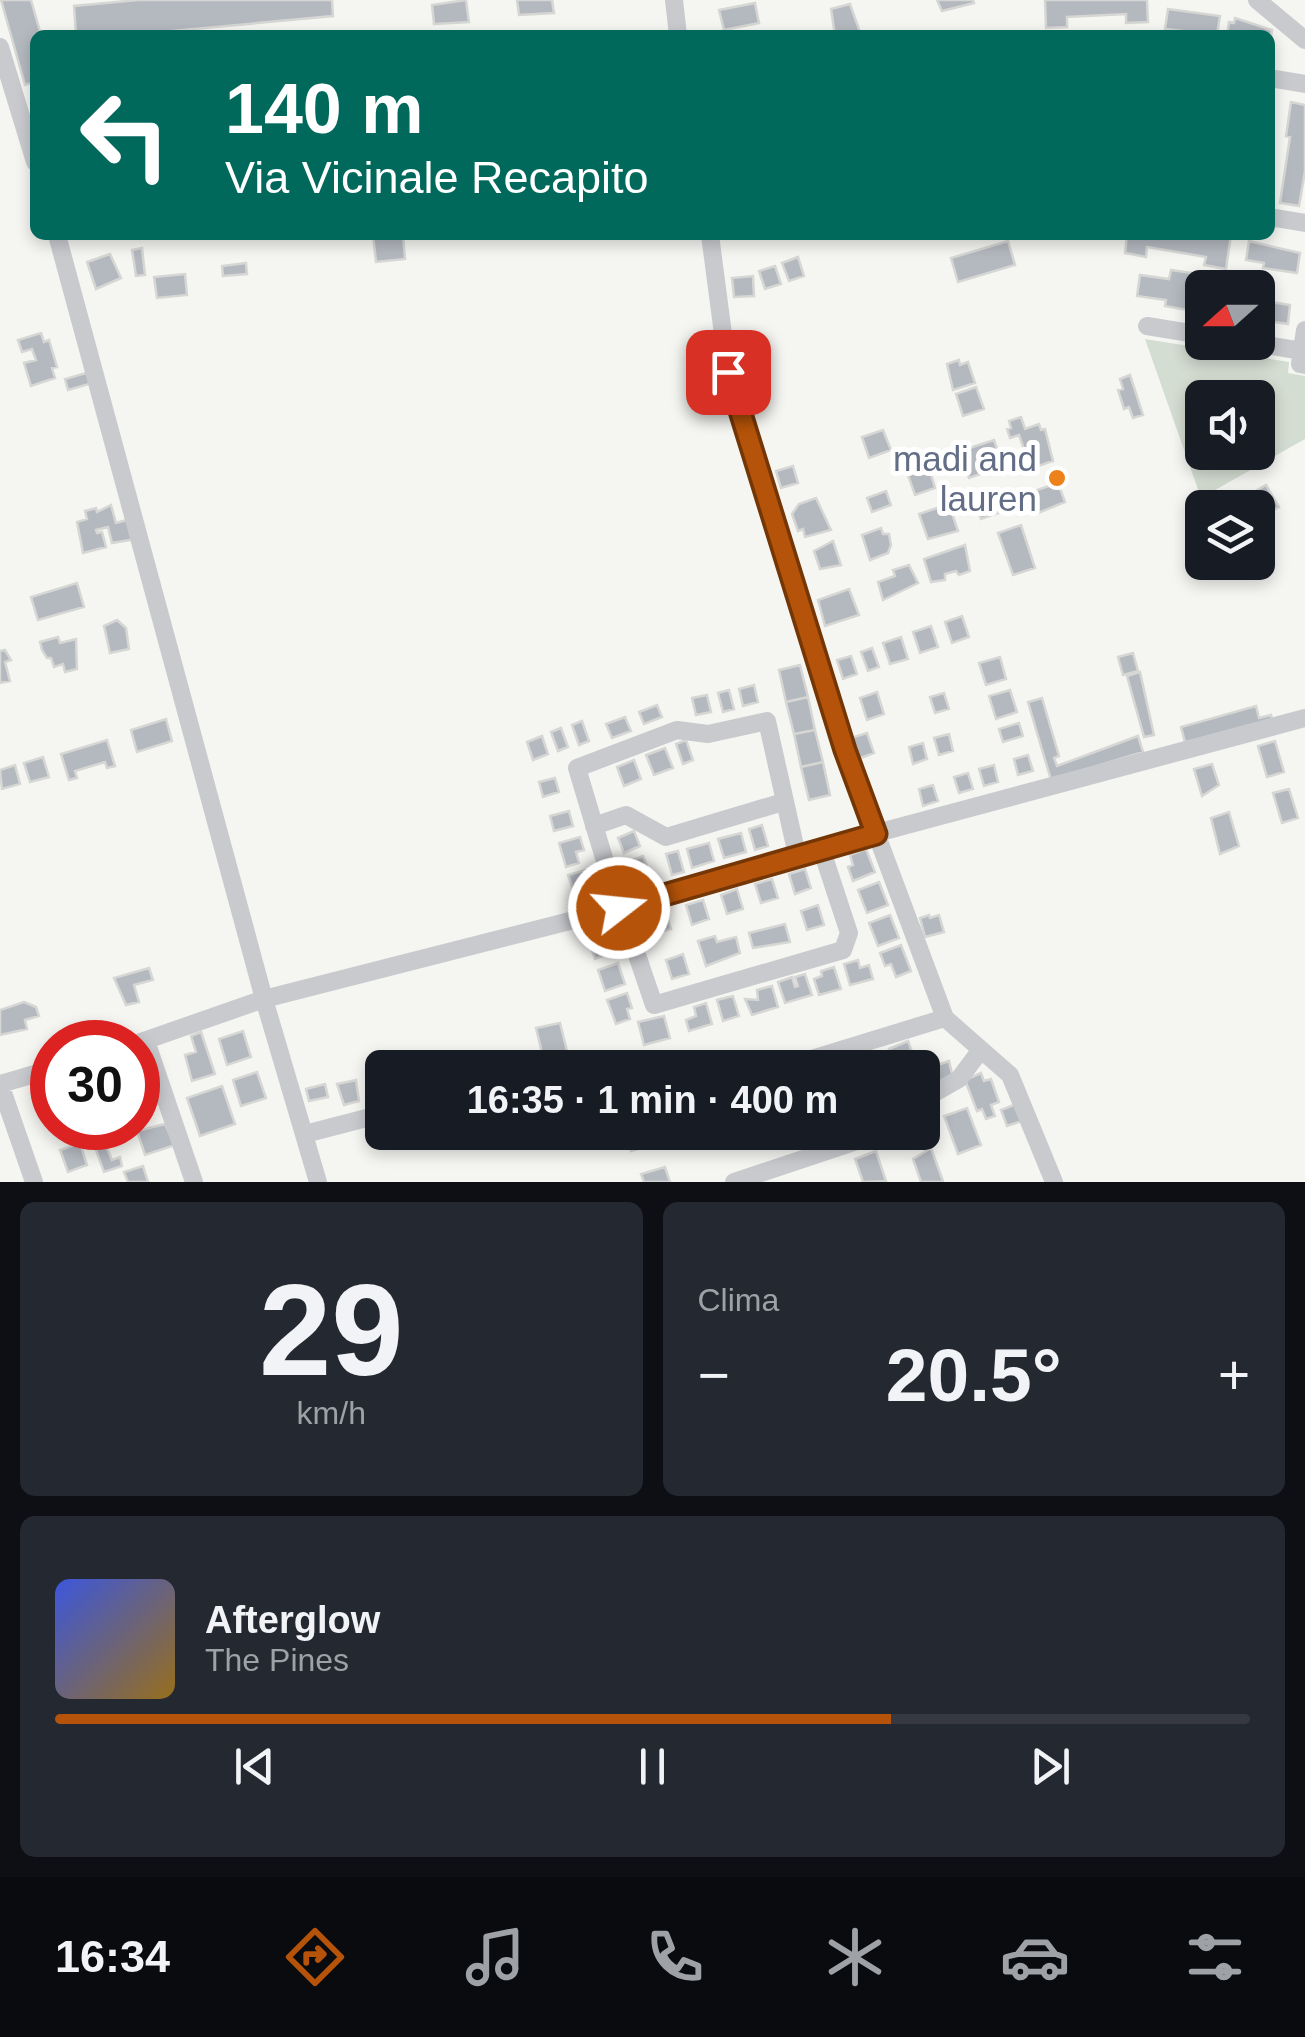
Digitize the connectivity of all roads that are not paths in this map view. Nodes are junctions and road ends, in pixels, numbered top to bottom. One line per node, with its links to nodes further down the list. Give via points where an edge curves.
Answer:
1 (674, 0): 3 (street)
2 (1257, 0): 4 (street)
3 (677, 30)
4 (1305, 40)
5 (0, 47): 8 (street)
6 (1275, 79): 7 (street)
7 (1305, 84)
8 (30, 146)
9 (1275, 218): 10 (street)
10 (1305, 223)
11 (58, 240): 25 (street)
12 (711, 240): 21 (street, via 728,372)
13 (1147, 326): 15 (street)
14 (1305, 330): 17 (street)
15 (1185, 332)
16 (1275, 350): 17 (street)
17 (1303, 358)
18 (1305, 718): 21 (street)
19 (783, 802): 20 (street, via 666,837 626,815); 20 (street, via 767,720 708,734 678,730 576,768); 23 (street)
20 (594, 826): 24 (street)
21 (876, 834): 22 (street); 26 (street)
22 (821, 848): 23 (street); 24 (street, via 849,933 843,950 654,1005)
23 (796, 855): 24 (street)
24 (620, 908): 25 (street)
25 (264, 999): 27 (street); 35 (street)
26 (944, 1018): 28 (street); 29 (street)
27 (160, 1036)
28 (840, 1050)
29 (980, 1051): 33 (street, via 959,1079); 41 (street, via 1010,1075)
30 (30, 1075): 31 (street)
31 (0, 1084): 37 (street)
32 (160, 1090): 38 (street)
33 (940, 1090)
34 (365, 1118): 35 (street)
35 (306, 1134): 39 (street)
36 (830, 1150): 40 (street)
37 (34, 1182)
38 (194, 1182)
39 (318, 1182)
40 (734, 1182)
41 (1054, 1182)

